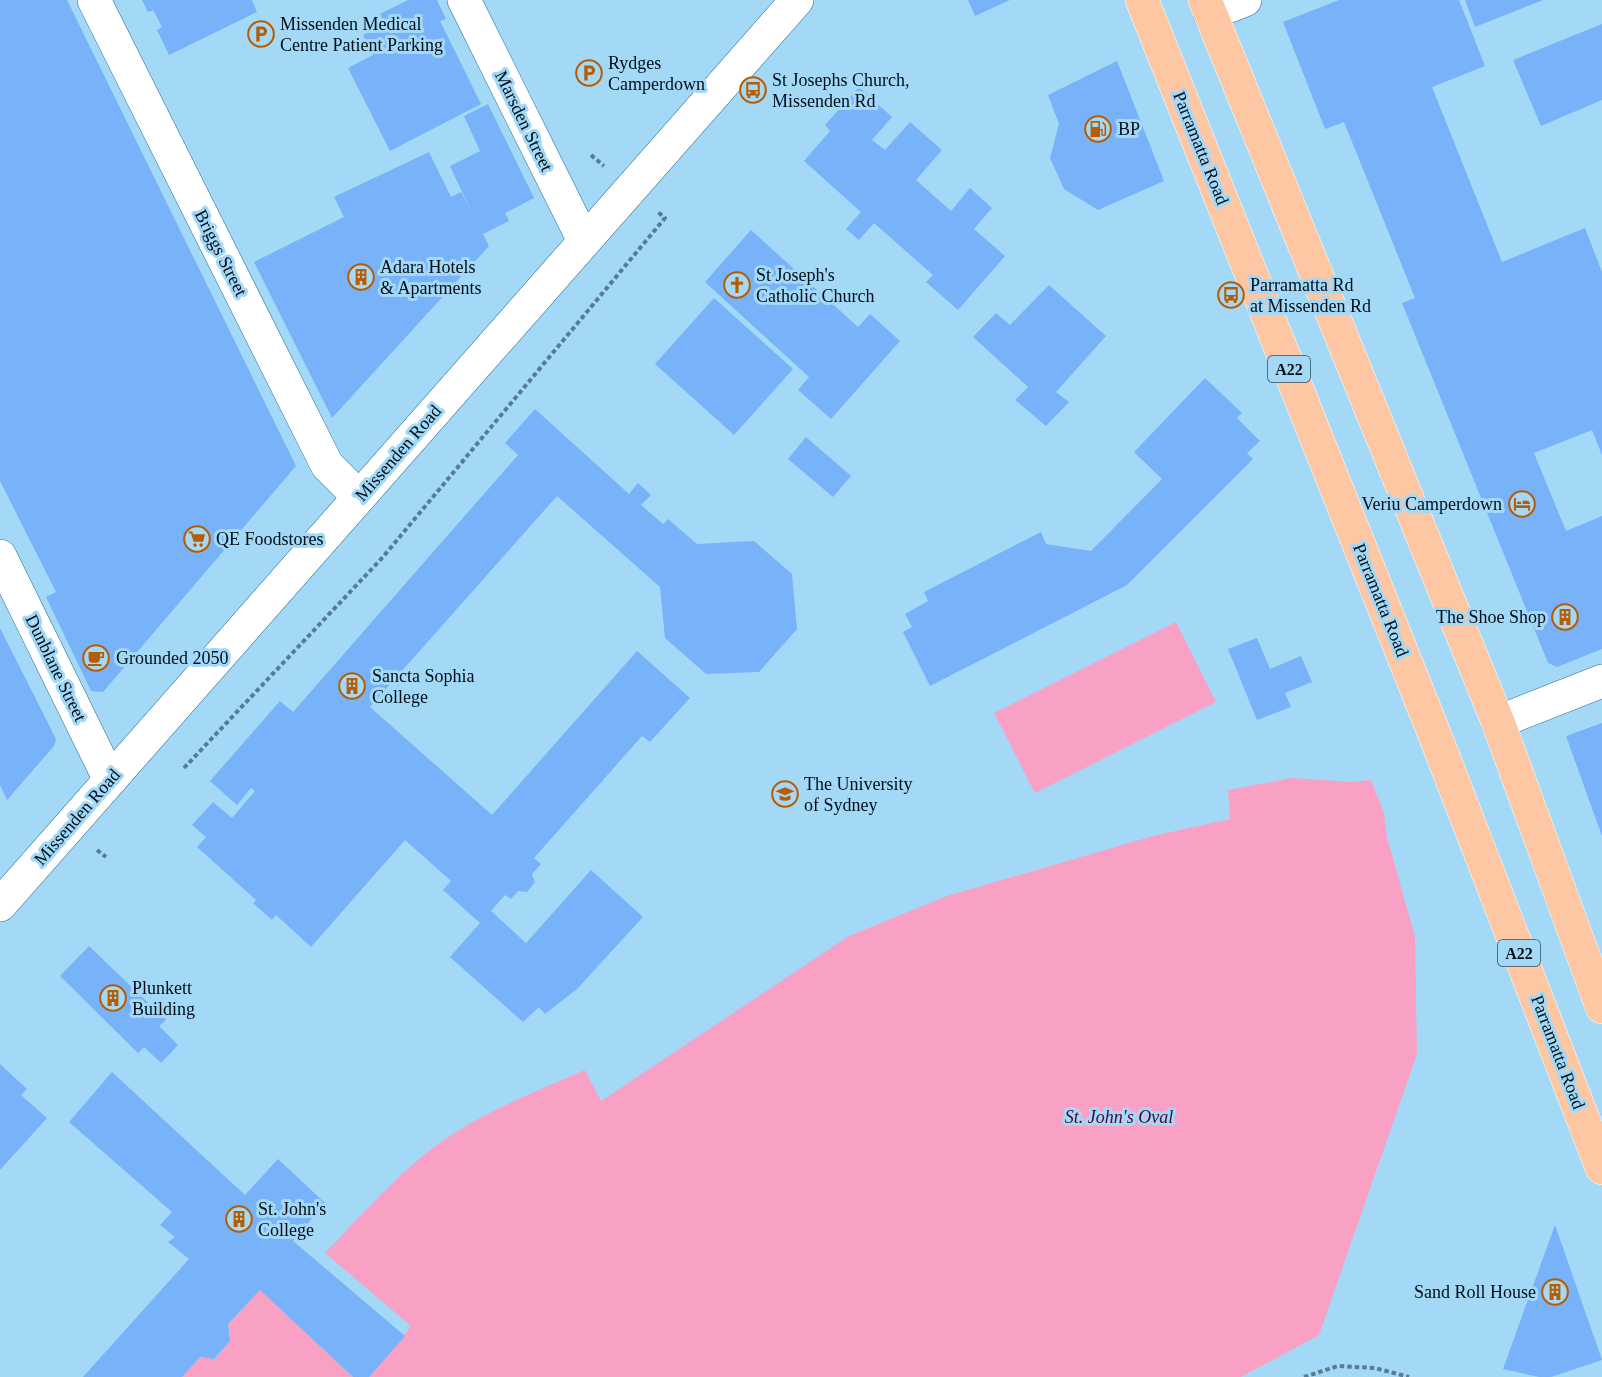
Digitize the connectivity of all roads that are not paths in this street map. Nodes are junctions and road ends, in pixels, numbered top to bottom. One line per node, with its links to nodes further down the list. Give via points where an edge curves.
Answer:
1 (94, 0): 8 (street, Briggs Street, via 327,465)
2 (464, 0): 7 (street, Marsden Street)
3 (797, 0): 7 (street, Missenden Road)
4 (1142, 0): 15 (highway, Parramatta Road / A22)
5 (1245, 0): 6 (street)
6 (1207, 7): 11 (highway)
7 (584, 241): 8 (street, Missenden Road)
8 (359, 497): 12 (street, Missenden Road)
9 (0, 556): 12 (street, Dunblane Street)
10 (1602, 681): 11 (street)
11 (1498, 722): 14 (highway)
12 (110, 780): 13 (street, Missenden Road)
13 (0, 905)
14 (1602, 1008)
15 (1602, 1168)

